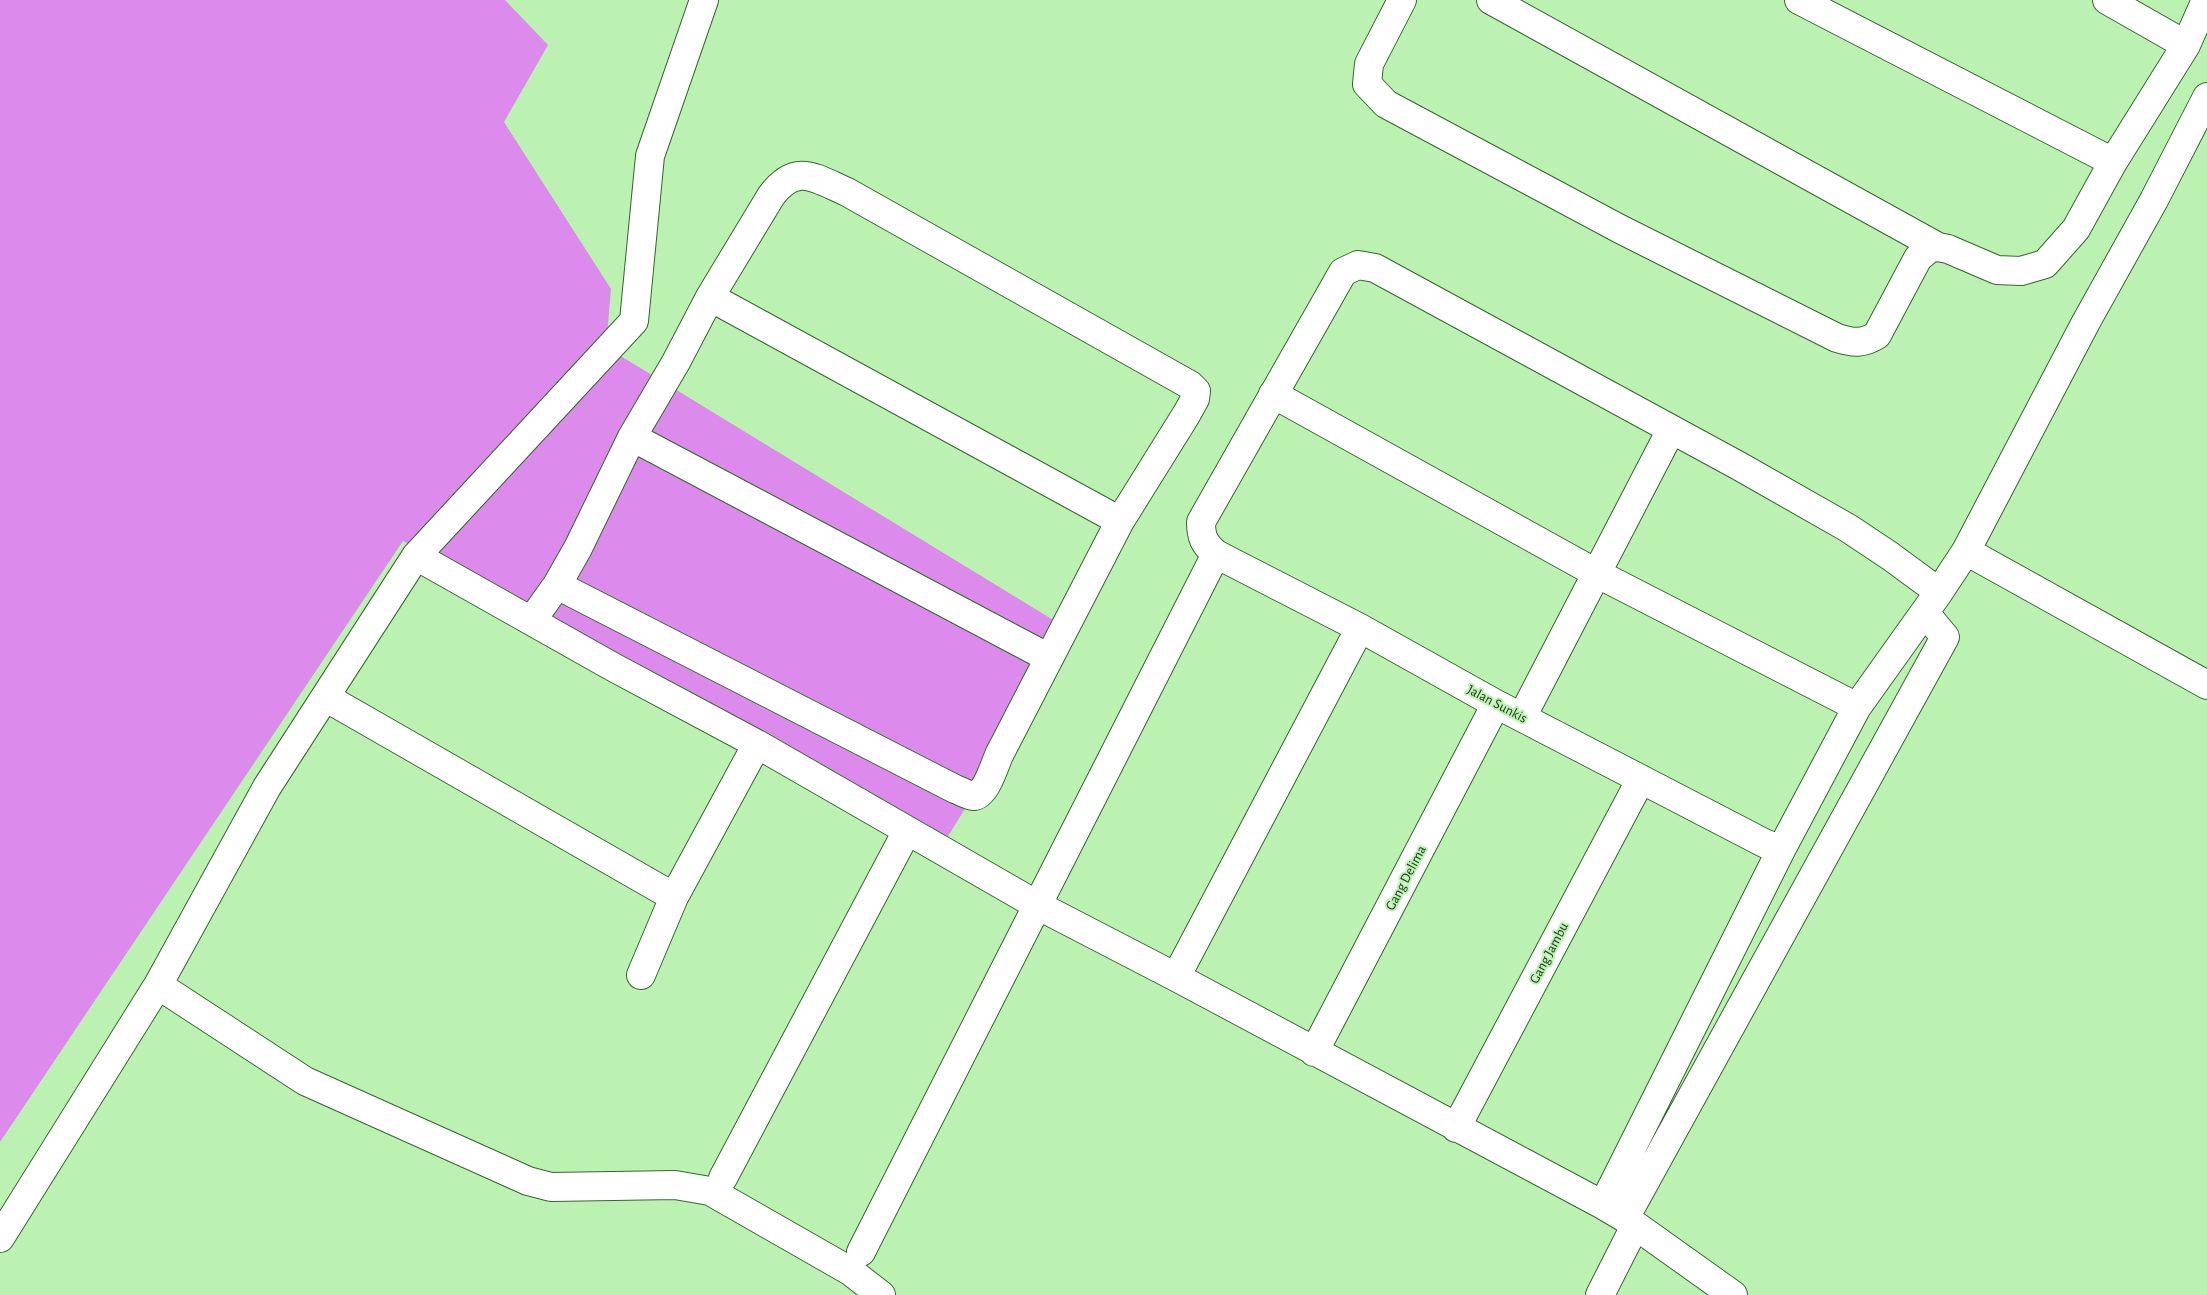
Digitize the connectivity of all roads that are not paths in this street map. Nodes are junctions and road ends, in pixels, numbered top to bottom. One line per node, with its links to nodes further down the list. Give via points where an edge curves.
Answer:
1 (704, 0): 18 (street, via 650,156 634,321)
2 (1402, 0): 10 (street, via 1369,64 1367,84 1386,104 1620,229 1837,338 1854,343 1868,341 1877,335 1918,258 1930,248)
3 (1491, 0): 10 (street)
4 (1799, 0): 9 (street)
5 (2107, 0): 7 (street)
6 (2206, 0): 7 (street)
7 (2186, 45): 9 (street)
8 (2207, 97): 16 (street)
9 (2113, 162): 10 (street, via 2076,229 2046,264 2021,271 1997,270)
10 (1938, 247)
11 (710, 297): 14 (street); 15 (street); 15 (street, via 780,184 796,175 809,175 847,192 1196,391 1186,415)
12 (1273, 394): 13 (street, via 1344,272 1358,265 1375,268); 17 (street, via 1201,522 1206,546); 19 (street)
13 (1671, 430): 19 (street); 21 (street, via 1848,528 1890,556)
14 (632, 437): 20 (street); 24 (street)
15 (1120, 522): 24 (street)
16 (1966, 551): 21 (street); 25 (street)
17 (1216, 554): 23 (street, Jalan Sunkis); 37 (street)
18 (416, 556): 22 (street); 26 (street)
19 (1596, 573): 28 (street); 29 (street)
20 (557, 585): 22 (street); 24 (street, via 974,796 984,790 998,755)
21 (1932, 602): 28 (street); 33 (street, via 1945,637)
22 (532, 620): 30 (street)
23 (1360, 628): 27 (street, Jalan Sunkis); 39 (street)
24 (1049, 658)
25 (2207, 685)
26 (325, 697): 36 (street); 40 (street, via 267,787)
27 (1496, 704): 29 (street, Jalan Sunkis); 41 (street, Gang Delima)
28 (1857, 707): 32 (street)
29 (1522, 717): 31 (street, Jalan Sunkis)
30 (757, 744): 34 (street); 36 (street)
31 (1642, 779): 35 (street, Jalan Sunkis); 42 (street, Gang Jambu)
32 (1812, 792): 33 (street); 35 (street)
33 (1851, 809): 44 (street)
34 (907, 831): 37 (street); 43 (street)
35 (1781, 850): 44 (street)
36 (674, 897): 38 (street)
37 (1037, 905): 39 (street); 46 (street)
38 (641, 975)
39 (1176, 977): 41 (street)
40 (158, 984): 45 (street); 47 (street, via 304,1081 528,1181 551,1186 675,1185 710,1191 850,1271)
41 (1314, 1052): 42 (street)
42 (1456, 1128): 44 (street)
43 (723, 1178)
44 (1621, 1216): 48 (street); 49 (street)
45 (0, 1238)
46 (861, 1252)
47 (882, 1295)
48 (1600, 1295)
49 (1733, 1295)

